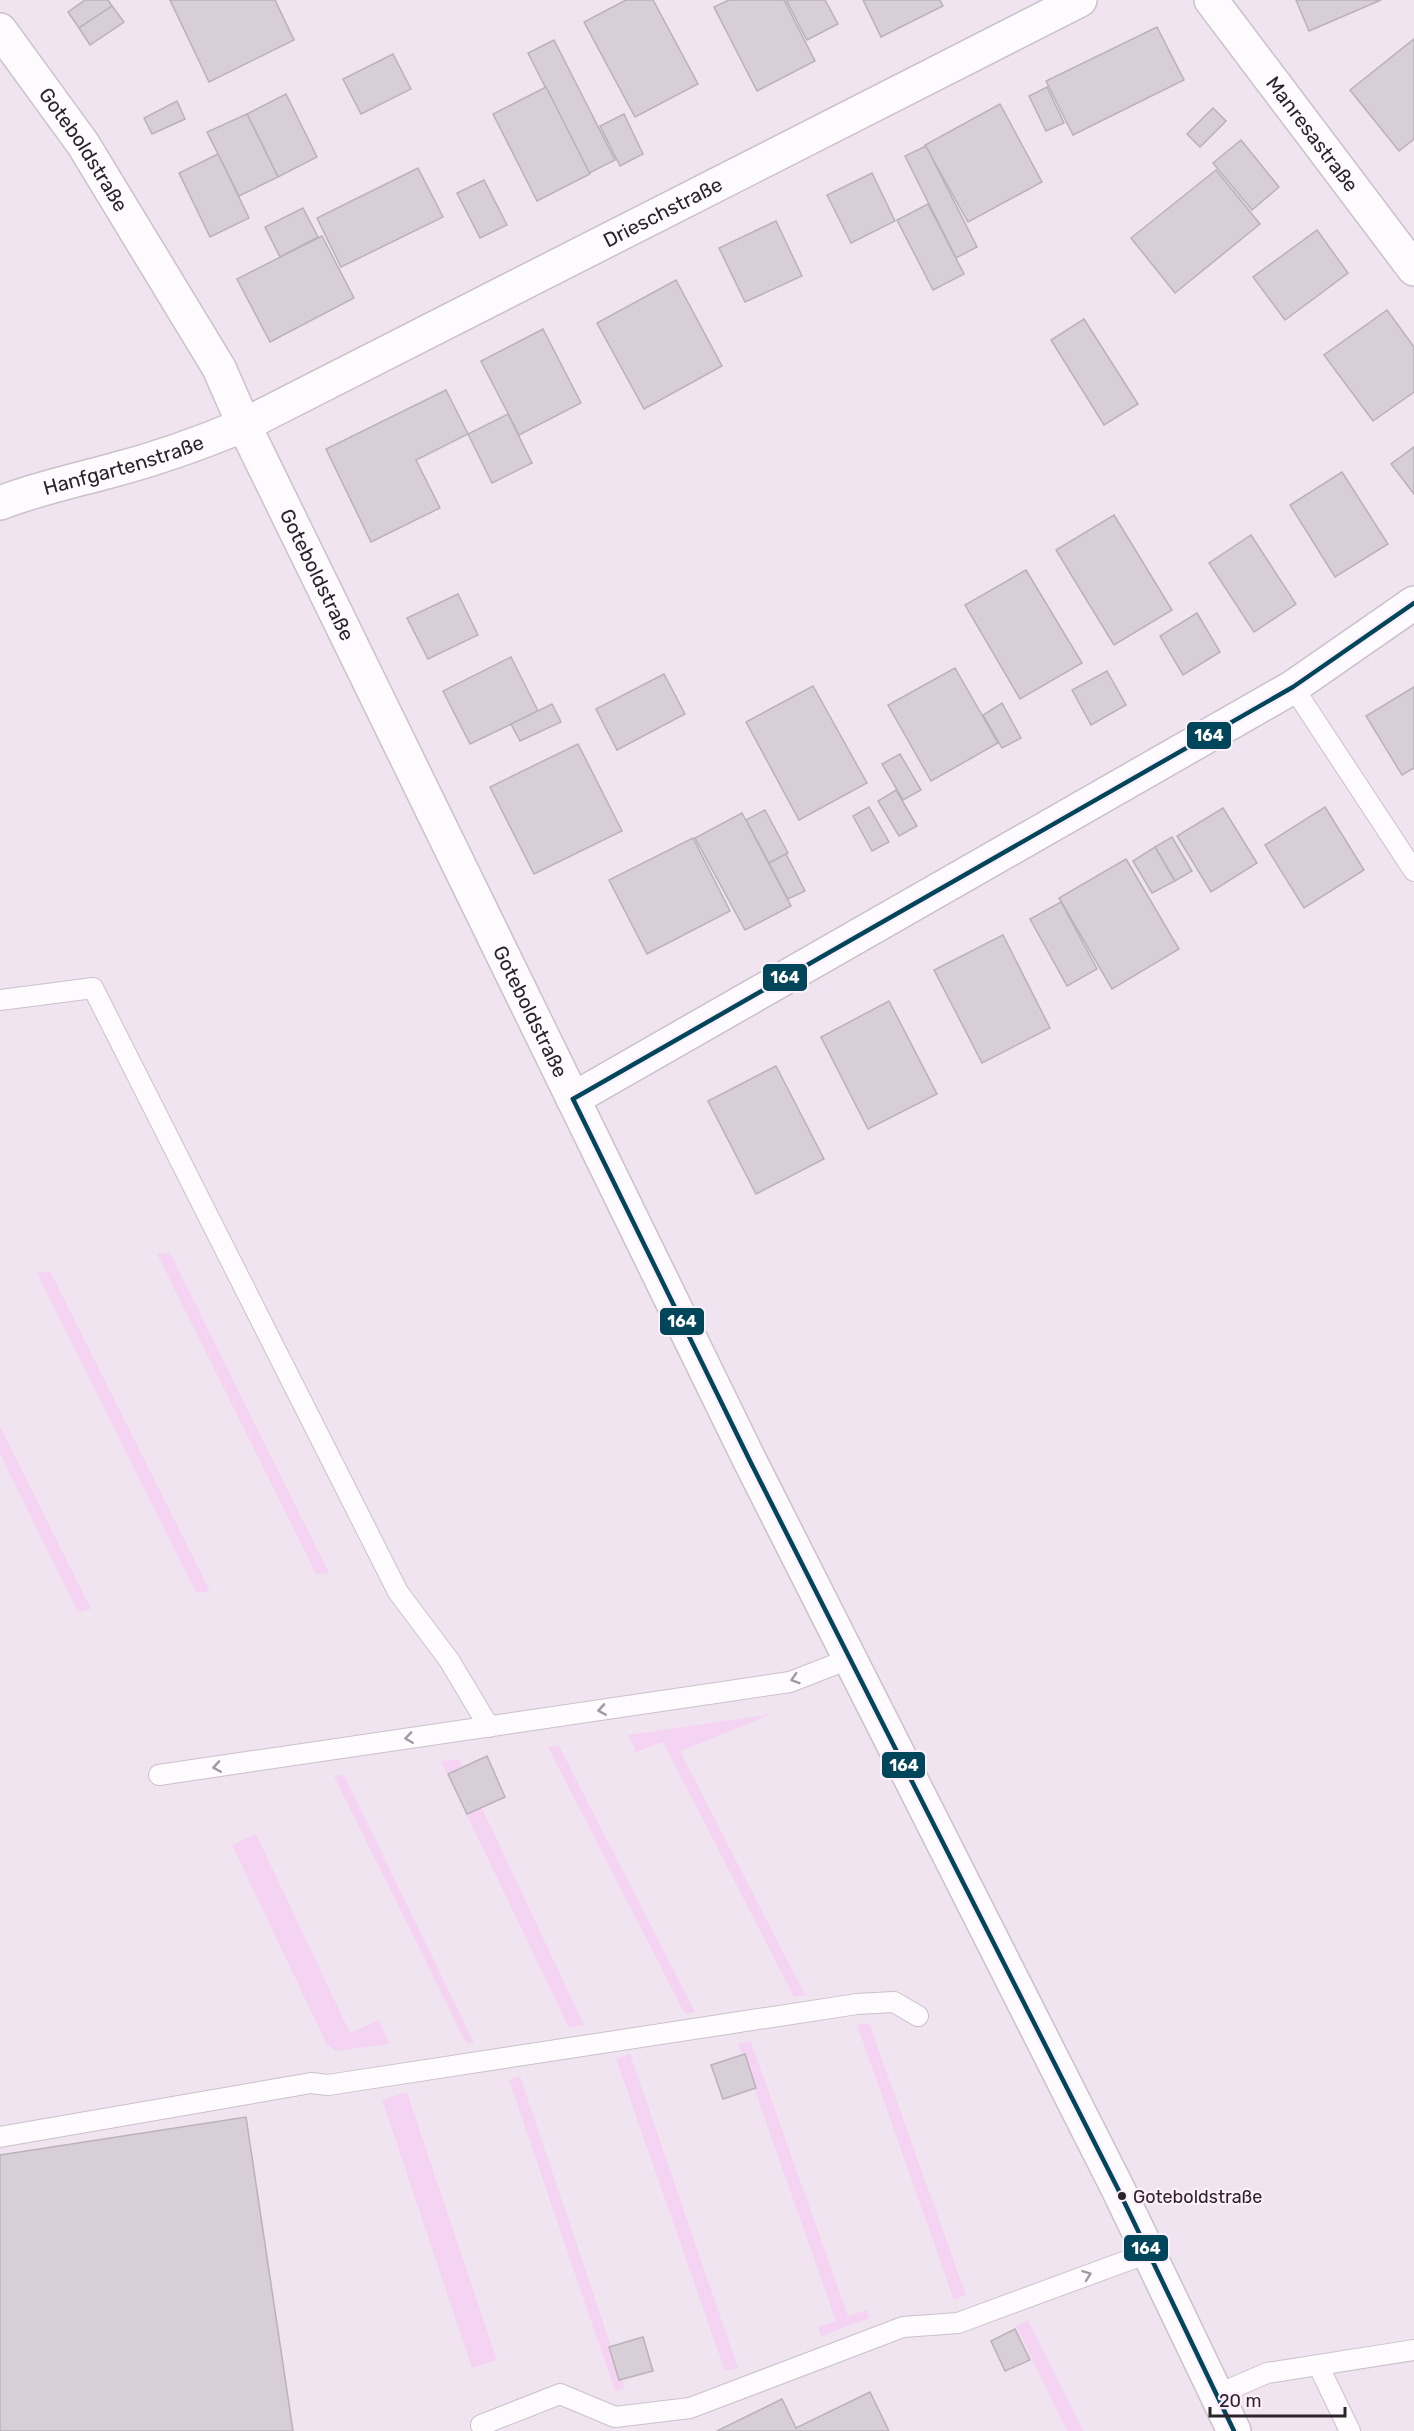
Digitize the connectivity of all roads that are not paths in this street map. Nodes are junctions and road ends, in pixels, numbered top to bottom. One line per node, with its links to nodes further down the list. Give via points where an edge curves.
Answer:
1 (1080, 0): 5 (street, Drieschstraße)
2 (1211, 0): 4 (street, Manresastraße)
3 (0, 30): 5 (street, Goteboldstraße, via 83,144 219,368)
4 (1414, 269)
5 (244, 424): 6 (street, Hanfgartenstraße, via 199,444); 11 (street, Goteboldstraße)
6 (0, 503)
7 (1414, 603): 8 (street)
8 (1293, 687): 9 (lane); 11 (street)
9 (1414, 871)
10 (0, 1000): 13 (lane, via 93,988 398,1592 449,1660)
11 (573, 1099): 12 (street, Goteboldstraße)
12 (849, 1659): 13 (lane, one-way to 13, via 790,1682); 17 (street, Goteboldstraße)
13 (489, 1727): 14 (lane, one-way to 14)
14 (159, 1775)
15 (918, 2016): 16 (lane, via 894,2002 857,2004 328,2085 311,2083)
16 (0, 2137)
17 (1148, 2253): 20 (street, Goteboldstraße); 21 (lane, one-way to 17, via 561,2394 615,2418 690,2408 903,2327 958,2323)
18 (1414, 2350): 19 (lane)
19 (1318, 2365): 20 (lane, via 1268,2373); 23 (lane)
20 (1216, 2395): 22 (street, Goteboldstraße)
21 (481, 2425)
22 (1234, 2431)
23 (1350, 2431)

